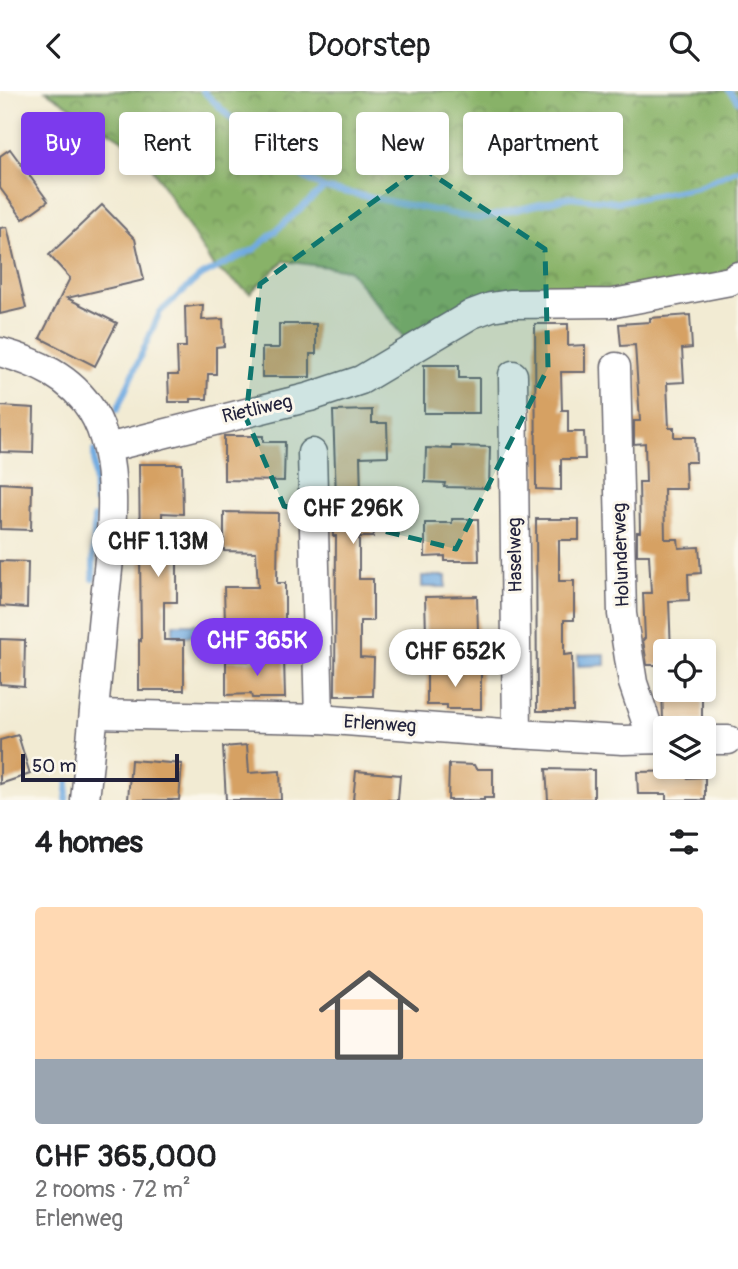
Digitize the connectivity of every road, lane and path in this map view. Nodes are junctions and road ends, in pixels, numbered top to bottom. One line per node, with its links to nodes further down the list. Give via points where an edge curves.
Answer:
1 (738, 276): 5 (street, Rietliweg, via 614,303 491,307 361,380)
2 (0, 352): 5 (street, via 44,367 70,384 92,411)
3 (616, 366): 9 (street, Holunderweg, via 622,614 633,683)
4 (513, 375): 10 (street, Haselweg)
5 (107, 448): 7 (street, via 112,510)
6 (312, 453): 8 (street)
7 (94, 714): 8 (street, Erlenweg); 12 (street)
8 (319, 719): 10 (street, Erlenweg)
9 (653, 728)
10 (517, 734): 11 (street, Erlenweg)
11 (653, 739)
12 (85, 800)

